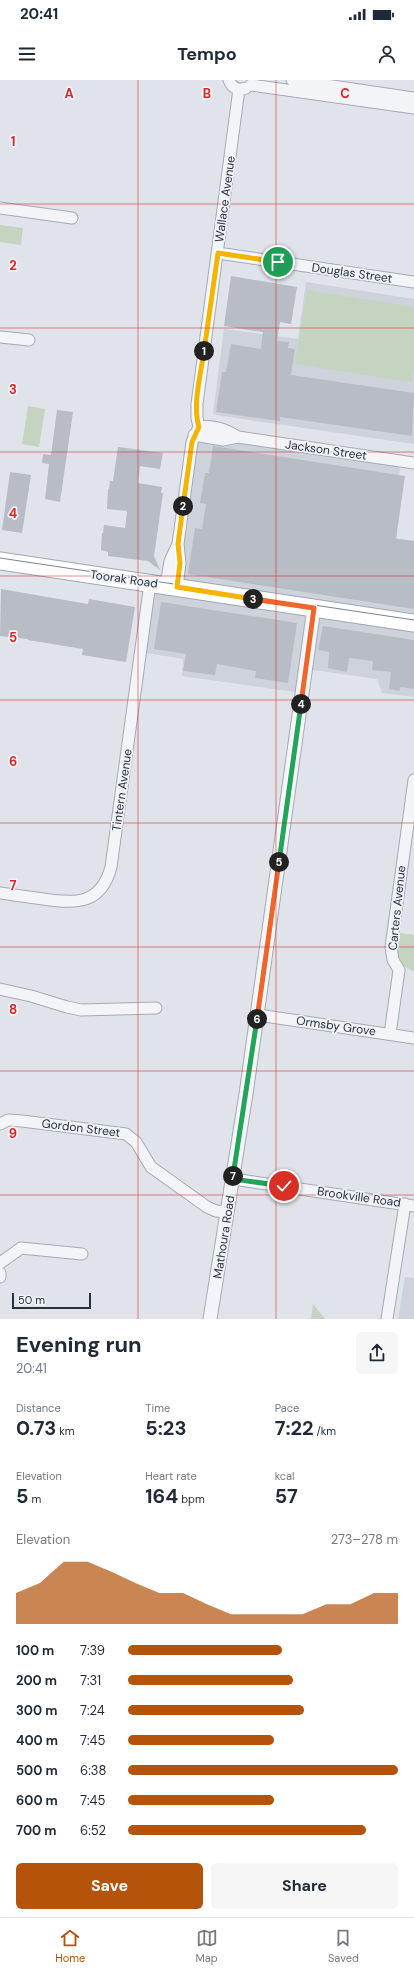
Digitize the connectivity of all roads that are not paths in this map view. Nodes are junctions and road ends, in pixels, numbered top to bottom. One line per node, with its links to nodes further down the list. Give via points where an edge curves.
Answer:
1 (218, 80): 3 (street)
2 (292, 80): 6 (street)
3 (229, 81): 5 (street, via 234,88)
4 (251, 82): 5 (street, via 246,89); 7 (street)
5 (240, 90): 10 (street, Wallace Avenue)
6 (414, 98)
7 (414, 108)
8 (0, 208): 9 (street)
9 (72, 218)
10 (218, 253): 11 (street, Douglas Street); 14 (street, Wallace Avenue, via 197,404)
11 (414, 282)
12 (0, 337): 13 (street)
13 (29, 340)
14 (196, 431): 15 (street, Jackson Street, via 223,440 238,437); 17 (street, Wallace Avenue, via 178,544 170,561)
15 (414, 463)
16 (0, 561): 17 (main road, Toorak Road)
17 (164, 585): 18 (main road, Toorak Road); 21 (street, Tintern Avenue, via 111,867 105,884 92,897 72,903)
18 (314, 608): 19 (main road, Toorak Road); 24 (street, Mathoura Road)
19 (414, 623)
20 (414, 780): 25 (street, Carters Avenue, via 391,947 399,970)
21 (0, 893)
22 (0, 989): 23 (street, via 81,1010)
23 (156, 1008)
24 (258, 1015): 25 (street, Ormsby Grove); 28 (street, Mathoura Road)
25 (390, 1034): 26 (street, Ormsby Grove)
26 (414, 1038)
27 (0, 1124): 30 (street, Gordon Street, via 8,1120 22,1121 126,1134 136,1142 151,1167 207,1207)
28 (233, 1179): 29 (street, Brookville Road); 30 (street, Mathoura Road)
29 (409, 1205): 36 (street)
30 (227, 1212): 35 (street, Mathoura Road)
31 (82, 1254): 32 (street, via 21,1248)
32 (0, 1263)
33 (0, 1273): 34 (street)
34 (0, 1277)
35 (210, 1319)
36 (387, 1319)

